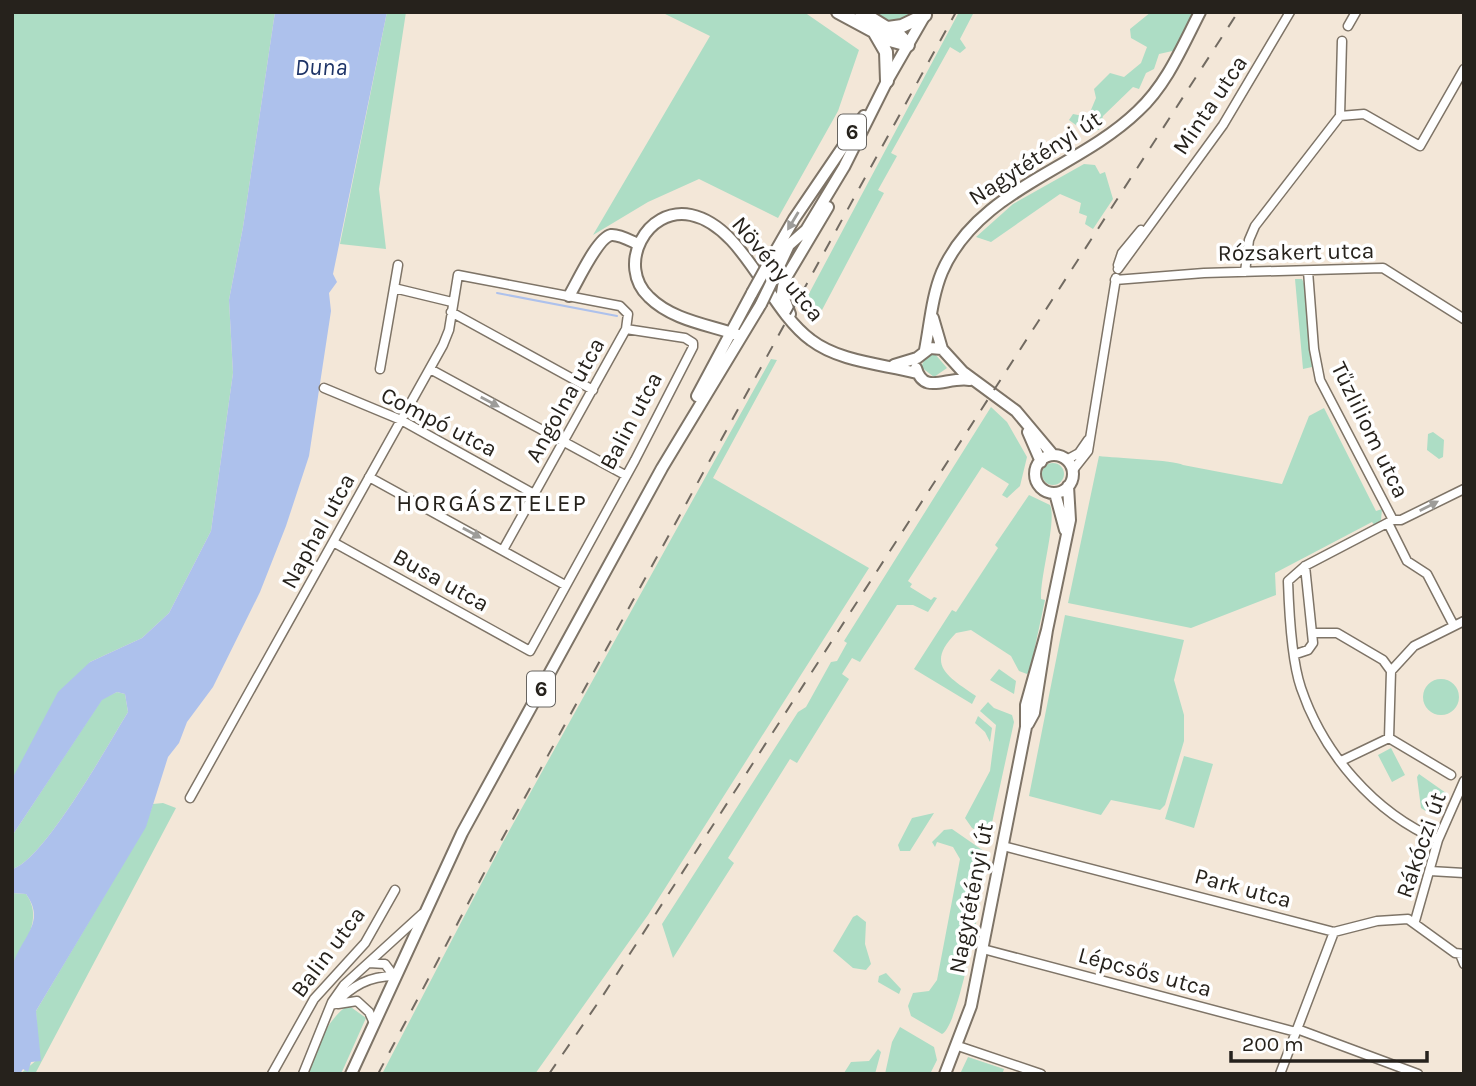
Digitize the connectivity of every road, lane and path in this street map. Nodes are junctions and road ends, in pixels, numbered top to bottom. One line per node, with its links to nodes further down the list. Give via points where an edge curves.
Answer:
1 (838, 12): 9 (highway)
2 (861, 12): 8 (highway)
3 (1200, 12): 26 (main road, Nagytétényi út, via 1163,82 1135,114 1093,148 999,203 972,226 941,274)
4 (1290, 12): 21 (street, Minta utca, via 1231,113 1156,216 1125,247)
5 (1356, 12): 7 (street)
6 (926, 14): 8 (highway, via 902,26); 11 (main road, 6)
7 (1348, 26)
8 (888, 27): 11 (highway)
9 (874, 33): 11 (highway); 13 (highway, via 886,52)
10 (1342, 41): 14 (street)
11 (908, 45): 13 (main road, 6)
12 (1464, 69): 14 (street, via 1420,146 1364,114)
13 (885, 84): 15 (main road, 6); 18 (main road, 6, one-way to 18, via 808,196)
14 (1340, 116): 20 (street, via 1255,226)
15 (844, 167): 18 (main road, 6, via 806,230); 28 (main road, via 834,196 784,281 784,300)
16 (639, 244): 23 (main road, via 607,237 597,246); 28 (main road, Növény utca, via 665,217 691,215 710,223 736,246); 30 (main road, via 636,276 650,299 668,312)
17 (398, 265): 22 (street)
18 (771, 271): 30 (main road, 6, bridge); 31 (main road, 6, bridge, via 761,304)
19 (1308, 271): 20 (street, Rózsakert utca); 27 (street, Rózsakert utca, via 1387,270); 58 (street, Tűzliliom utca, via 1320,380)
20 (1245, 272): 21 (street, Rózsakert utca)
21 (1115, 280): 45 (street, Nagytétényi út)
22 (394, 288): 24 (street); 36 (street)
23 (569, 296): 24 (street, Naphal utca, via 458,275); 29 (street, Angolna utca, via 620,306 628,314)
24 (452, 302): 25 (street, Naphal utca)
25 (451, 312): 37 (street, Naphal utca, via 449,330); 42 (street)
26 (932, 313): 32 (main road, Nagytétényi út); 33 (main road, Nagytétényi út)
27 (1464, 319)
28 (795, 326): 35 (main road, Növény utca, via 833,352)
29 (626, 329): 42 (street, Angolna utca); 52 (street, Balin utca, via 685,338 693,347)
30 (729, 332): 31 (main road); 50 (main road, 6)
31 (741, 336): 50 (main road, 6)
32 (942, 349): 33 (main road, Növény utca); 34 (main road)
33 (921, 354): 35 (main road, Növény utca); 38 (main road)
34 (953, 362): 39 (main road); 40 (main road)
35 (887, 365): 38 (main road, Növény utca)
36 (380, 369)
37 (430, 369): 43 (street, Naphal utca); 46 (street, one-way to 46)
38 (917, 373): 39 (main road, Növény utca, via 931,384)
39 (947, 379): 40 (main road, Növény utca)
40 (973, 380): 44 (main road)
41 (324, 388): 43 (street, Compó utca)
42 (593, 390): 46 (street, Angolna utca)
43 (401, 420): 53 (street, Naphal utca); 57 (street, Compó utca)
44 (1022, 420): 47 (main road); 49 (main road)
45 (1091, 434): 48 (street, via 1079,453); 51 (street, Nagytétényi út, via 1088,451)
46 (564, 442): 52 (street); 57 (street, Angolna utca)
47 (1053, 455): 48 (main road); 49 (main road)
48 (1068, 459): 51 (main road)
49 (1041, 461): 56 (main road, Nagytétényi út, via 1037,482 1043,490)
50 (662, 468): 80 (main road, 6)
51 (1073, 470): 54 (main road, Nagytétényi út)
52 (625, 475): 63 (street, Balin utca)
53 (369, 477): 60 (street, Naphal utca); 61 (street, one-way to 61)
54 (1068, 486): 56 (main road); 59 (main road, Nagytétényi út, via 1071,509)
55 (1464, 489): 58 (street, Tűzliliom utca, one-way to 55)
56 (1055, 493): 59 (main road, Nagytétényi út)
57 (534, 494): 61 (street, Angolna utca)
58 (1390, 522): 62 (street, Tűzliliom utca); 65 (street, Tűzliliom utca, via 1407,561 1427,574)
59 (1066, 534): 76 (main road, Nagytétényi út, via 1028,695)
60 (333, 542): 67 (street, Busa utca); 74 (street, Naphal utca)
61 (503, 550): 63 (street)
62 (1305, 566): 66 (street); 68 (street, via 1288,581)
63 (565, 585): 67 (street, Balin utca)
64 (1464, 621): 65 (street)
65 (1454, 626): 69 (street, via 1414,646)
66 (1312, 633): 68 (street, via 1311,648); 69 (street, via 1337,633 1383,660)
67 (530, 650)
68 (1296, 654): 71 (street, via 1304,695)
69 (1391, 671): 70 (street)
70 (1389, 738): 71 (street); 72 (street)
71 (1341, 761): 75 (street, via 1354,780 1390,812)
72 (1451, 775)
73 (1464, 781): 75 (street, Rákóczi út)
74 (190, 798)
75 (1438, 840): 77 (street, Rákóczi út)
76 (1003, 846): 82 (street, Park utca); 83 (main road, Nagytétényi út)
77 (1430, 871): 78 (street); 81 (street, Rákóczi út)
78 (1464, 873)
79 (395, 890): 94 (street, Balin utca, via 365,943 314,999)
80 (424, 912): 85 (street); 87 (main road, 6)
81 (1415, 921): 82 (street, Park utca, via 1389,919); 84 (street)
82 (1334, 932): 91 (street)
83 (983, 949): 91 (street, Lépcsős utca); 92 (main road, Nagytétényi út)
84 (1462, 954): 86 (street)
85 (367, 963): 87 (street, via 385,964); 89 (street, via 344,985)
86 (1464, 964)
87 (394, 976): 88 (street, via 361,982); 90 (main road, 6)
88 (335, 1005): 89 (street); 90 (street, via 357,1001)
89 (324, 1021): 93 (street)
90 (374, 1023): 95 (main road, 6)
91 (1297, 1030): 98 (street); 99 (street, Lépcsős utca)
92 (958, 1046): 96 (main road, Nagytétényi út); 97 (street)
93 (303, 1070)
94 (272, 1074)
95 (351, 1074)
96 (945, 1074)
97 (1041, 1074)
98 (1280, 1074)
99 (1418, 1074)

